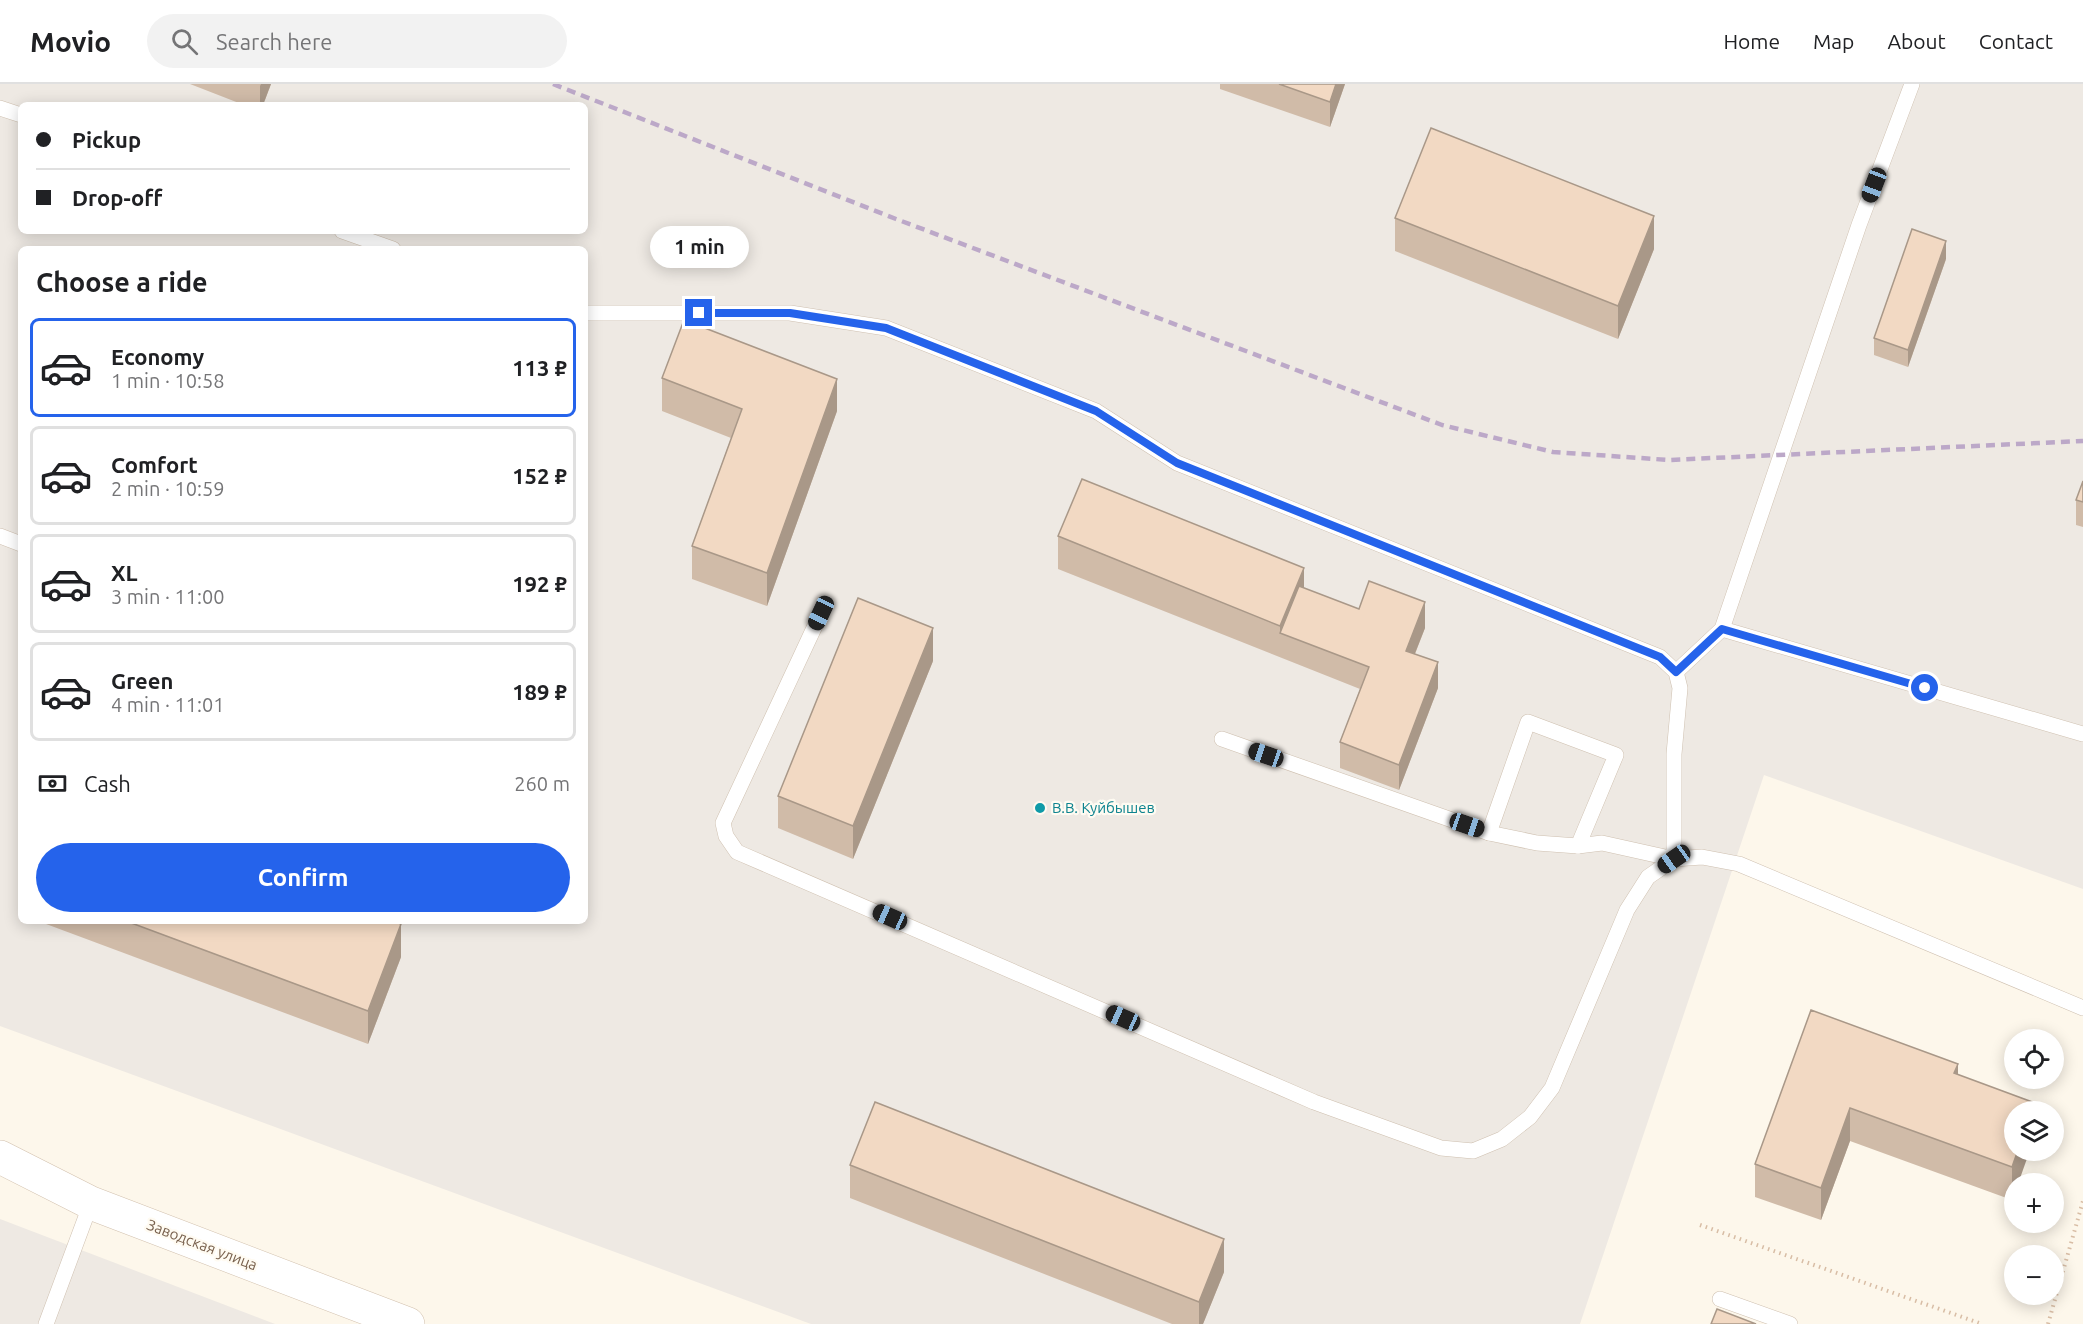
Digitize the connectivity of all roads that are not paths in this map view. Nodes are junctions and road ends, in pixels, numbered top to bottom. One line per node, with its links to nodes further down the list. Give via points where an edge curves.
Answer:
1 (1912, 84): 10 (lane, via 1859,225)
2 (0, 108): 3 (lane)
3 (18, 115)
4 (350, 234): 5 (lane)
5 (384, 246)
6 (588, 313): 11 (lane, via 790,313 886,328 1096,411 1177,463 1660,657)
7 (0, 536): 8 (lane)
8 (18, 543)
9 (821, 613): 16 (lane, via 723,823 726,837 737,852 1314,1102 1441,1148 1473,1151 1502,1139 1530,1117 1552,1088 1627,910 1648,877)
10 (1722, 629): 11 (lane); 12 (lane)
11 (1676, 672): 16 (lane, via 1680,688 1674,754)
12 (2083, 734)
13 (1222, 739): 14 (lane)
14 (1489, 833): 15 (lane); 15 (lane, via 1528,722 1616,754)
15 (1578, 846): 16 (lane, via 1602,843)
16 (1674, 859): 17 (lane, via 1701,857 1739,864)
17 (2083, 1008)
18 (0, 1156): 19 (street, Заводская улица)
19 (91, 1203): 21 (lane); 22 (street, Заводская улица)
20 (1720, 1299): 23 (lane)
21 (46, 1324)
22 (408, 1324)
23 (1790, 1324)

